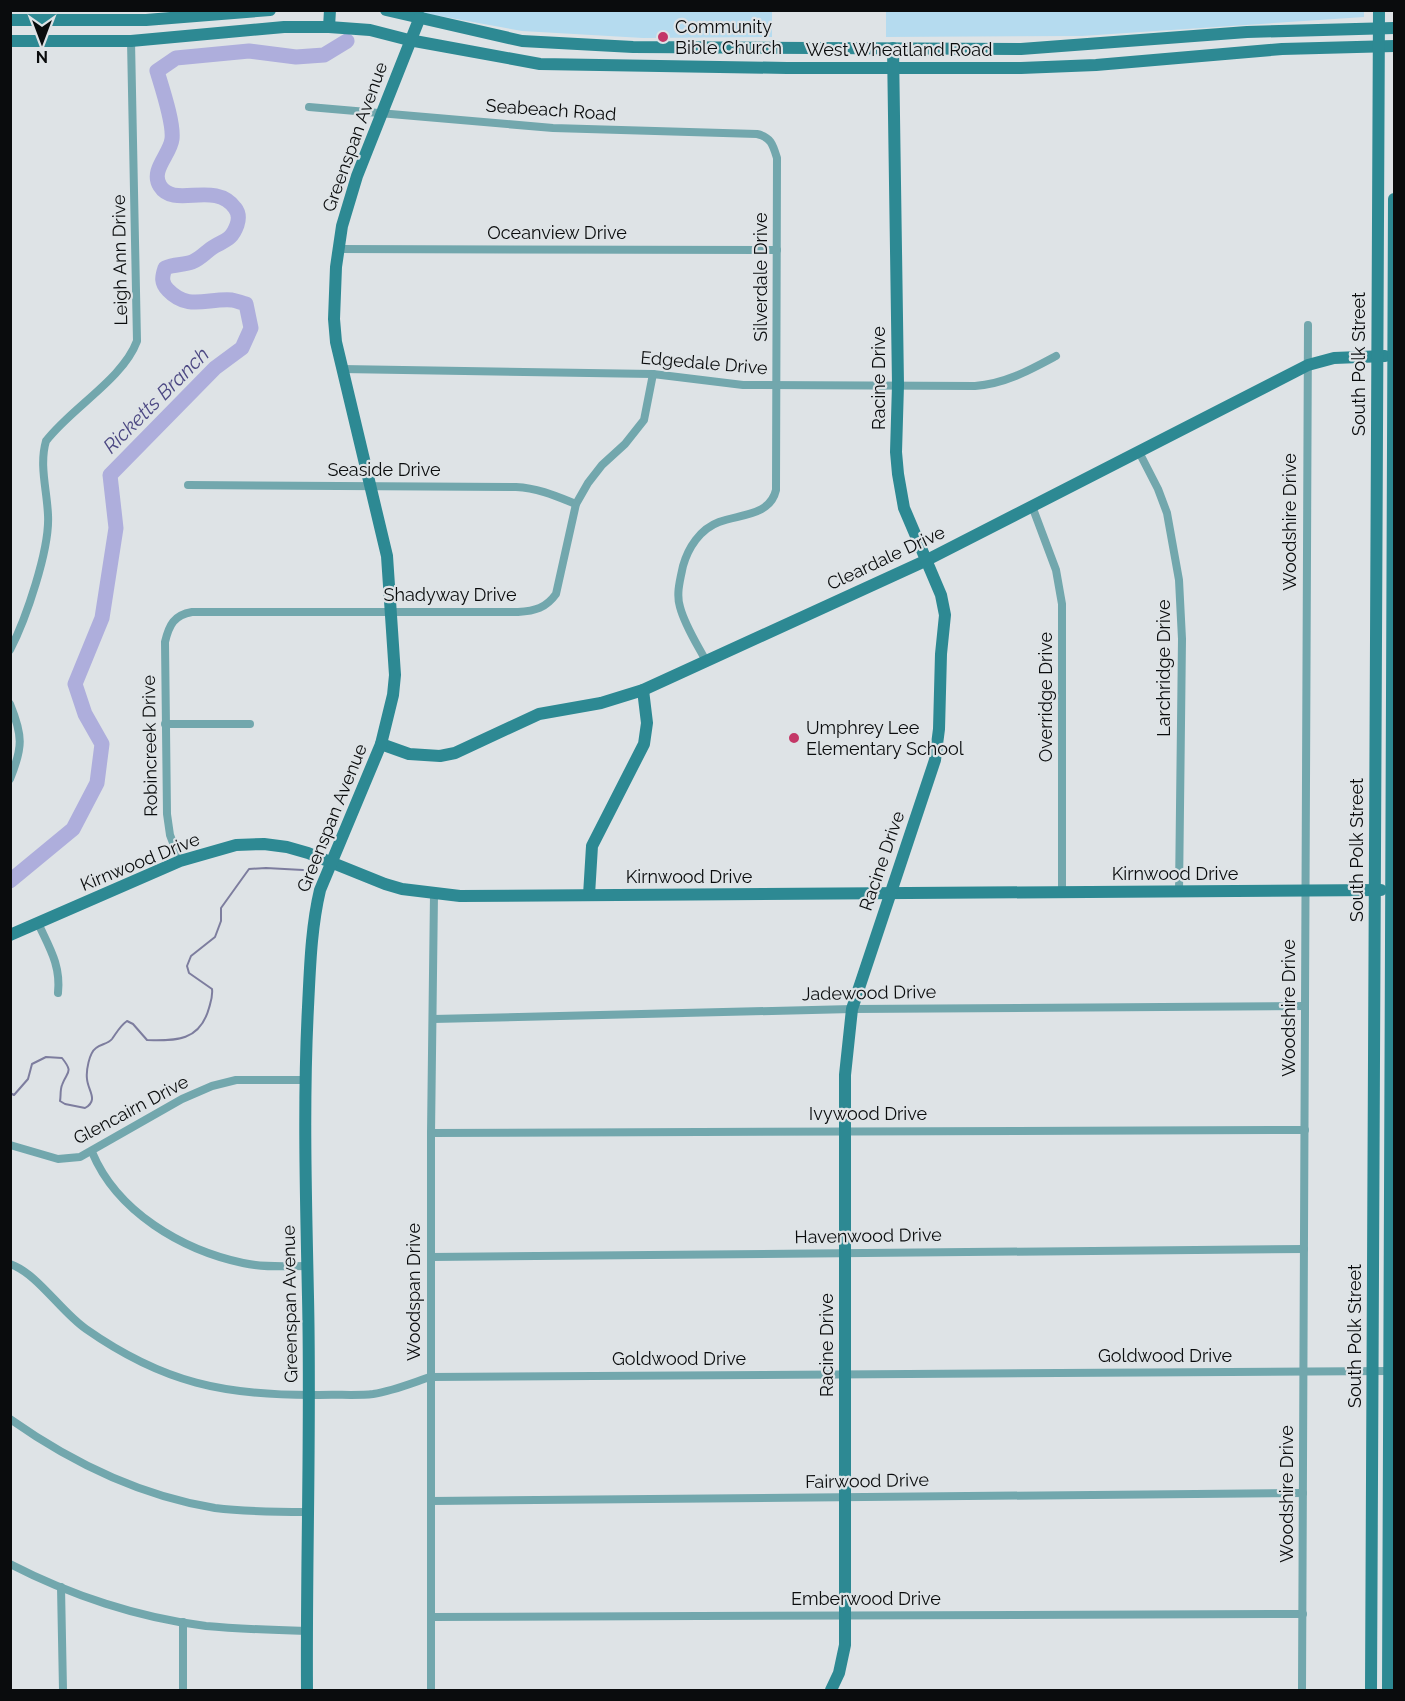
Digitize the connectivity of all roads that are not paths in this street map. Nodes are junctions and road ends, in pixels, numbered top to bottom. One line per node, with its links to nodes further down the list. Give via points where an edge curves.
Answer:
1 (270, 10): 5 (street)
2 (330, 10): 8 (street)
3 (386, 10): 6 (street, West Wheatland Road)
4 (1378, 10): 9 (street, South Polk Street)
5 (130, 15): 7 (street); 14 (street)
6 (420, 16): 12 (street, Greenspan Avenue); 17 (street, West Wheatland Road, via 522,40 633,47)
7 (10, 20)
8 (329, 27): 12 (street, West Wheatland Road, via 370,30); 14 (street, West Wheatland Road, via 284,27)
9 (1378, 28): 10 (street, West Wheatland Road); 11 (street, West Wheatland Road); 15 (street, South Polk Street)
10 (1395, 28)
11 (1214, 35): 19 (street, West Wheatland Road); 20 (street)
12 (410, 40): 22 (street, West Wheatland Road, via 540,64); 25 (street, Greenspan Avenue)
13 (10, 41): 14 (street, West Wheatland Road)
14 (131, 41): 51 (street, Leigh Ann Drive, via 137,341 121,367 46,441 43,465 48,533)
15 (1378, 46): 16 (street, West Wheatland Road); 20 (street, West Wheatland Road); 29 (street, South Polk Street)
16 (1395, 46)
17 (788, 48): 18 (street, West Wheatland Road); 22 (street)
18 (893, 48): 19 (street, West Wheatland Road); 21 (street, Racine Drive)
19 (1021, 49): 23 (street)
20 (1214, 54): 23 (street, West Wheatland Road)
21 (893, 67): 22 (street, West Wheatland Road); 23 (street, West Wheatland Road); 39 (street, Racine Drive)
22 (787, 68)
23 (1021, 68)
24 (309, 107): 25 (street, Seabeach Road)
25 (382, 113): 26 (street, Seabeach Road, via 573,130 757,134 769,140); 30 (street, Greenspan Avenue, via 357,176)
26 (777, 158): 31 (street, Silverdale Drive)
27 (1395, 199): 28 (street, South Polk Street)
28 (1394, 227): 29 (street); 35 (street, South Polk Street)
29 (1378, 228): 34 (street, South Polk Street)
30 (337, 249): 31 (street, Oceanview Drive); 37 (street, Greenspan Avenue, via 334,319)
31 (777, 250): 40 (street, Silverdale Drive)
32 (1308, 325): 36 (street, Woodshire Drive)
33 (1056, 356): 39 (street, Edgedale Drive, via 1022,374 987,385)
34 (1377, 356): 35 (street, Cleardale Drive); 36 (street, Cleardale Drive, via 1334,358); 46 (street, South Polk Street)
35 (1394, 356): 47 (street, South Polk Street)
36 (1308, 365): 41 (street, Cleardale Drive); 66 (street, Woodshire Drive)
37 (342, 369): 38 (street, Edgedale Drive); 43 (street, Greenspan Avenue)
38 (653, 374): 40 (street, Edgedale Drive); 44 (street, Shadyway Drive, via 644,420 602,465)
39 (898, 385): 40 (street, Edgedale Drive); 48 (street, Racine Drive, via 896,452 900,491)
40 (777, 386): 54 (street, Silverdale Drive, via 774,499 767,507 706,529 688,551 683,566 681,609)
41 (1139, 452): 45 (street, Cleardale Drive); 68 (street, Larchridge Drive, via 1167,513 1179,580)
42 (188, 485): 43 (street, Seaside Drive)
43 (370, 486): 44 (street, Seaside Drive, via 531,488); 49 (street, Greenspan Avenue, via 387,556)
44 (576, 504): 49 (street, Shadyway Drive, via 560,583 550,603 528,612)
45 (1032, 506): 48 (street, Cleardale Drive); 67 (street, Overridge Drive, via 1056,570 1062,604)
46 (1376, 506): 47 (street); 64 (street, South Polk Street)
47 (1394, 506): 65 (street, South Polk Street)
48 (925, 561): 54 (street, Cleardale Drive); 69 (street, Racine Drive, via 941,595 945,615 938,745)
49 (392, 611): 52 (street, Shadyway Drive, via 192,612 178,616); 59 (street, Greenspan Avenue, via 395,675)
50 (10, 628): 51 (street)
51 (21, 628): 53 (street, Leigh Ann Drive)
52 (168, 629): 57 (street, Robincreek Drive)
53 (10, 650)
54 (706, 661): 55 (street, Cleardale Drive)
55 (643, 690): 59 (street, Cleardale Drive, via 601,704 539,714 455,753 409,753); 71 (street, via 647,723 644,744 592,846)
56 (10, 704): 60 (street, via 20,731 20,751)
57 (165, 724): 58 (street); 62 (street, Robincreek Drive, via 167,814)
58 (250, 724)
59 (381, 744): 63 (street, Greenspan Avenue)
60 (13, 766): 61 (street)
61 (10, 779)
62 (180, 861): 63 (street, Kirnwood Drive, via 236,845 264,843); 72 (street, Kirnwood Drive)
63 (331, 862): 70 (street, Kirnwood Drive, via 385,884); 78 (street, Greenspan Avenue, via 316,907)
64 (1375, 890): 65 (street, Kirnwood Drive); 66 (street, Kirnwood Drive); 79 (street, South Polk Street)
65 (1393, 890): 80 (street, South Polk Street)
66 (1306, 891): 68 (street, Kirnwood Drive); 75 (street, Woodshire Drive)
67 (1062, 892): 68 (street, Kirnwood Drive); 69 (street, Kirnwood Drive)
68 (1179, 892)
69 (889, 893): 71 (street, Kirnwood Drive); 76 (street, Racine Drive)
70 (434, 894): 71 (street, Kirnwood Drive); 77 (street, Woodspan Drive)
71 (589, 896)
72 (38, 923): 73 (street, Kirnwood Drive); 74 (street, via 57,966)
73 (11, 935)
74 (58, 993)
75 (1305, 1006): 76 (street, Jadewood Drive); 82 (street, Woodshire Drive)
76 (852, 1009): 77 (street, Jadewood Drive); 81 (street, Racine Drive)
77 (433, 1019): 83 (street, Woodspan Drive)
78 (304, 1080): 85 (street, Glencairn Drive, via 236,1080 212,1086); 90 (street, Greenspan Avenue)
79 (1374, 1111): 80 (street); 92 (street, South Polk Street)
80 (1391, 1111): 93 (street, South Polk Street)
81 (845, 1130): 82 (street, Ivywood Drive); 83 (street, Ivywood Drive); 87 (street, Racine Drive)
82 (1305, 1130): 86 (street, Woodshire Drive)
83 (431, 1133): 88 (street, Woodspan Drive)
84 (10, 1145): 85 (street, Glencairn Drive, via 63,1160)
85 (92, 1152): 90 (street, via 118,1192 161,1230 181,1242 244,1263)
86 (1304, 1249): 87 (street, Havenwood Drive); 91 (street, Woodshire Drive)
87 (845, 1253): 88 (street, Havenwood Drive); 94 (street, Racine Drive)
88 (431, 1257): 95 (street, Woodspan Drive)
89 (10, 1264): 96 (street, Goldwood Drive, via 28,1273 80,1325 147,1366 174,1377 235,1391)
90 (307, 1266): 96 (street, Greenspan Avenue)
91 (1304, 1371): 92 (street, Goldwood Drive); 94 (street, Goldwood Drive); 98 (street, Woodshire Drive)
92 (1372, 1371): 93 (street, Goldwood Drive); 102 (street, South Polk Street)
93 (1389, 1371): 103 (street, South Polk Street)
94 (845, 1375): 95 (street, Goldwood Drive); 99 (street, Racine Drive)
95 (430, 1377): 96 (street, Goldwood Drive, via 373,1394); 100 (street, Woodspan Drive)
96 (310, 1395): 101 (street, Greenspan Avenue)
97 (10, 1419): 101 (street, via 70,1458 143,1488 224,1509)
98 (1303, 1493): 99 (street, Fairwood Drive); 106 (street, Woodshire Drive)
99 (845, 1498): 100 (street, Fairwood Drive); 107 (street, Racine Drive)
100 (431, 1501): 108 (street, Woodspan Drive)
101 (307, 1512): 110 (street, Greenspan Avenue)
102 (1372, 1527): 103 (street); 117 (street, South Polk Street)
103 (1389, 1527): 118 (street, South Polk Street)
104 (10, 1564): 105 (street)
105 (61, 1587): 109 (street); 111 (street)
106 (1302, 1614): 107 (street, Emberwood Drive); 116 (street, Woodshire Drive)
107 (845, 1616): 108 (street, Emberwood Drive); 115 (street, Racine Drive, via 845,1645)
108 (431, 1617): 114 (street, Woodspan Drive)
109 (183, 1622): 110 (street); 112 (street)
110 (307, 1631): 113 (street, Greenspan Avenue)
111 (63, 1690)
112 (183, 1690)
113 (307, 1690)
114 (431, 1690)
115 (831, 1690)
116 (1302, 1690)
117 (1371, 1690)
118 (1388, 1690)

